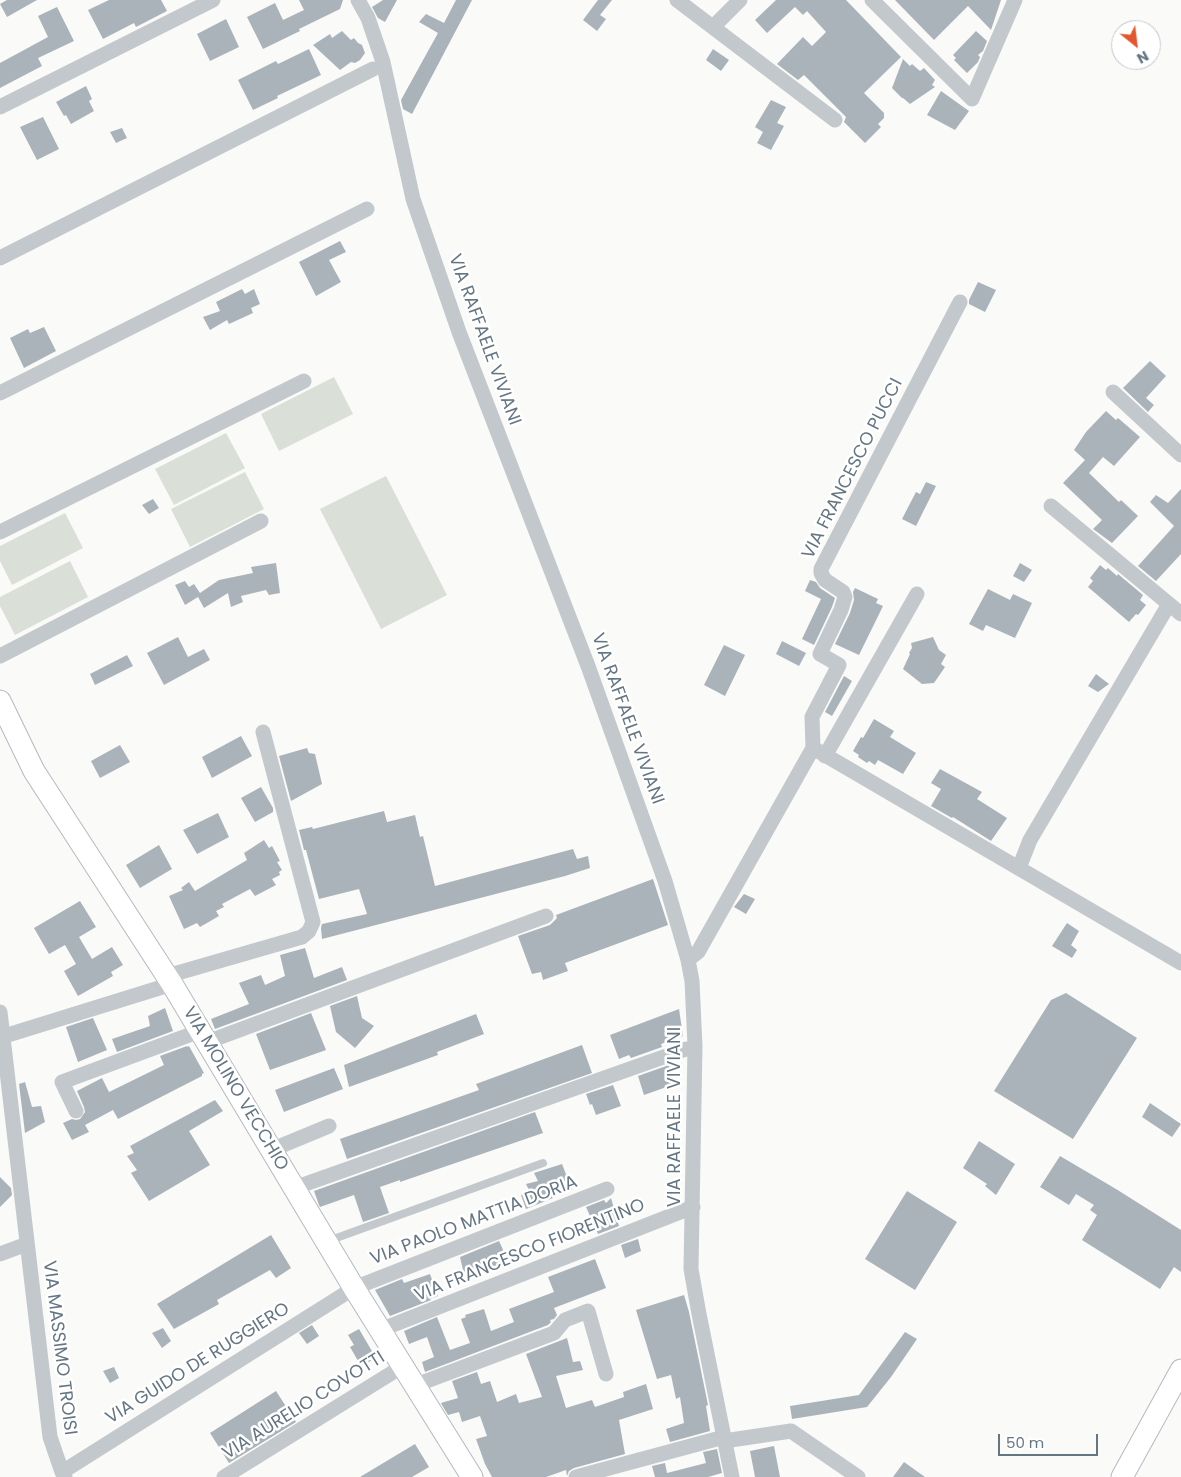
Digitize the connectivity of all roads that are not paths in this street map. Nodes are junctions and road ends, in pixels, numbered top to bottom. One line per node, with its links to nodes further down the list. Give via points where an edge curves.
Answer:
1 (213, 0): 9 (street)
2 (358, 0): 30 (street, VIA RAFFAELE VIVIANI, via 368,18 383,62 413,199 459,332 666,880)
3 (677, 0): 7 (street)
4 (740, 0): 7 (street)
5 (872, 0): 6 (street, via 972,100)
6 (1015, 0)
7 (713, 27): 10 (street)
8 (373, 69): 12 (street)
9 (0, 107)
10 (835, 120)
11 (366, 209): 16 (street)
12 (0, 258)
13 (960, 302): 27 (street, VIA FRANCESCO PUCCI, via 821,569 820,574 825,580 843,592 845,597 820,654 839,665 812,717)
14 (304, 381): 20 (street)
15 (1113, 392): 17 (street)
16 (0, 393)
17 (1181, 455)
18 (1050, 506): 22 (street)
19 (261, 520): 24 (street)
20 (0, 532)
21 (917, 594): 27 (street)
22 (1169, 604): 23 (street); 28 (street, via 1030,840)
23 (1181, 614)
24 (0, 656)
25 (0, 701): 32 (street, VIA MOLINO VECCHIO, via 34,771)
26 (263, 732): 32 (street, via 313,922 302,937)
27 (819, 752): 28 (street); 30 (street, via 698,952)
28 (1019, 868): 31 (street)
29 (546, 916): 35 (street)
30 (688, 960): 43 (street, VIA RAFFAELE VIVIANI, via 695,1046)
31 (1181, 963)
32 (170, 980): 34 (street); 35 (street, VIA MOLINO VECCHIO)
33 (0, 1012): 45 (street, VIA MASSIMO TROISI)
34 (11, 1034)
35 (204, 1036): 37 (street, via 62,1082); 39 (street, VIA MOLINO VECCHIO)
36 (686, 1049): 41 (street)
37 (76, 1111)
38 (329, 1126): 39 (street)
39 (271, 1150): 41 (street, VIA MOLINO VECCHIO)
40 (543, 1163): 44 (lane)
41 (294, 1188): 44 (street, VIA MOLINO VECCHIO)
42 (607, 1189): 47 (street, VIA PAOLO MATTIA DORIA)
43 (693, 1206): 48 (street, VIA FRANCESCO FIORENTINO); 53 (street, VIA RAFFAELE VIVIANI, via 691,1269)
44 (326, 1242): 47 (street, VIA MOLINO VECCHIO)
45 (27, 1244): 46 (street); 54 (street, VIA MASSIMO TROISI, via 50,1437)
46 (0, 1254)
47 (354, 1288): 48 (street, VIA MOLINO VECCHIO); 54 (street, VIA GUIDO DE RUGGIERO)
48 (380, 1330): 49 (street, VIA MOLINO VECCHIO)
49 (403, 1366): 52 (street, VIA MOLINO VECCHIO); 56 (street, VIA AURELIO COVOTTI)
50 (1181, 1370): 60 (street)
51 (606, 1374): 52 (street, via 588,1311 565,1320 554,1333)
52 (416, 1385): 57 (street, VIA MOLINO VECCHIO)
53 (724, 1439): 55 (street, VIA RAFFAELE VIVIANI); 58 (street); 59 (street, via 791,1431)
54 (63, 1475)
55 (729, 1476)
56 (224, 1477)
57 (472, 1477)
58 (576, 1477)
59 (858, 1477)
60 (1122, 1477)

